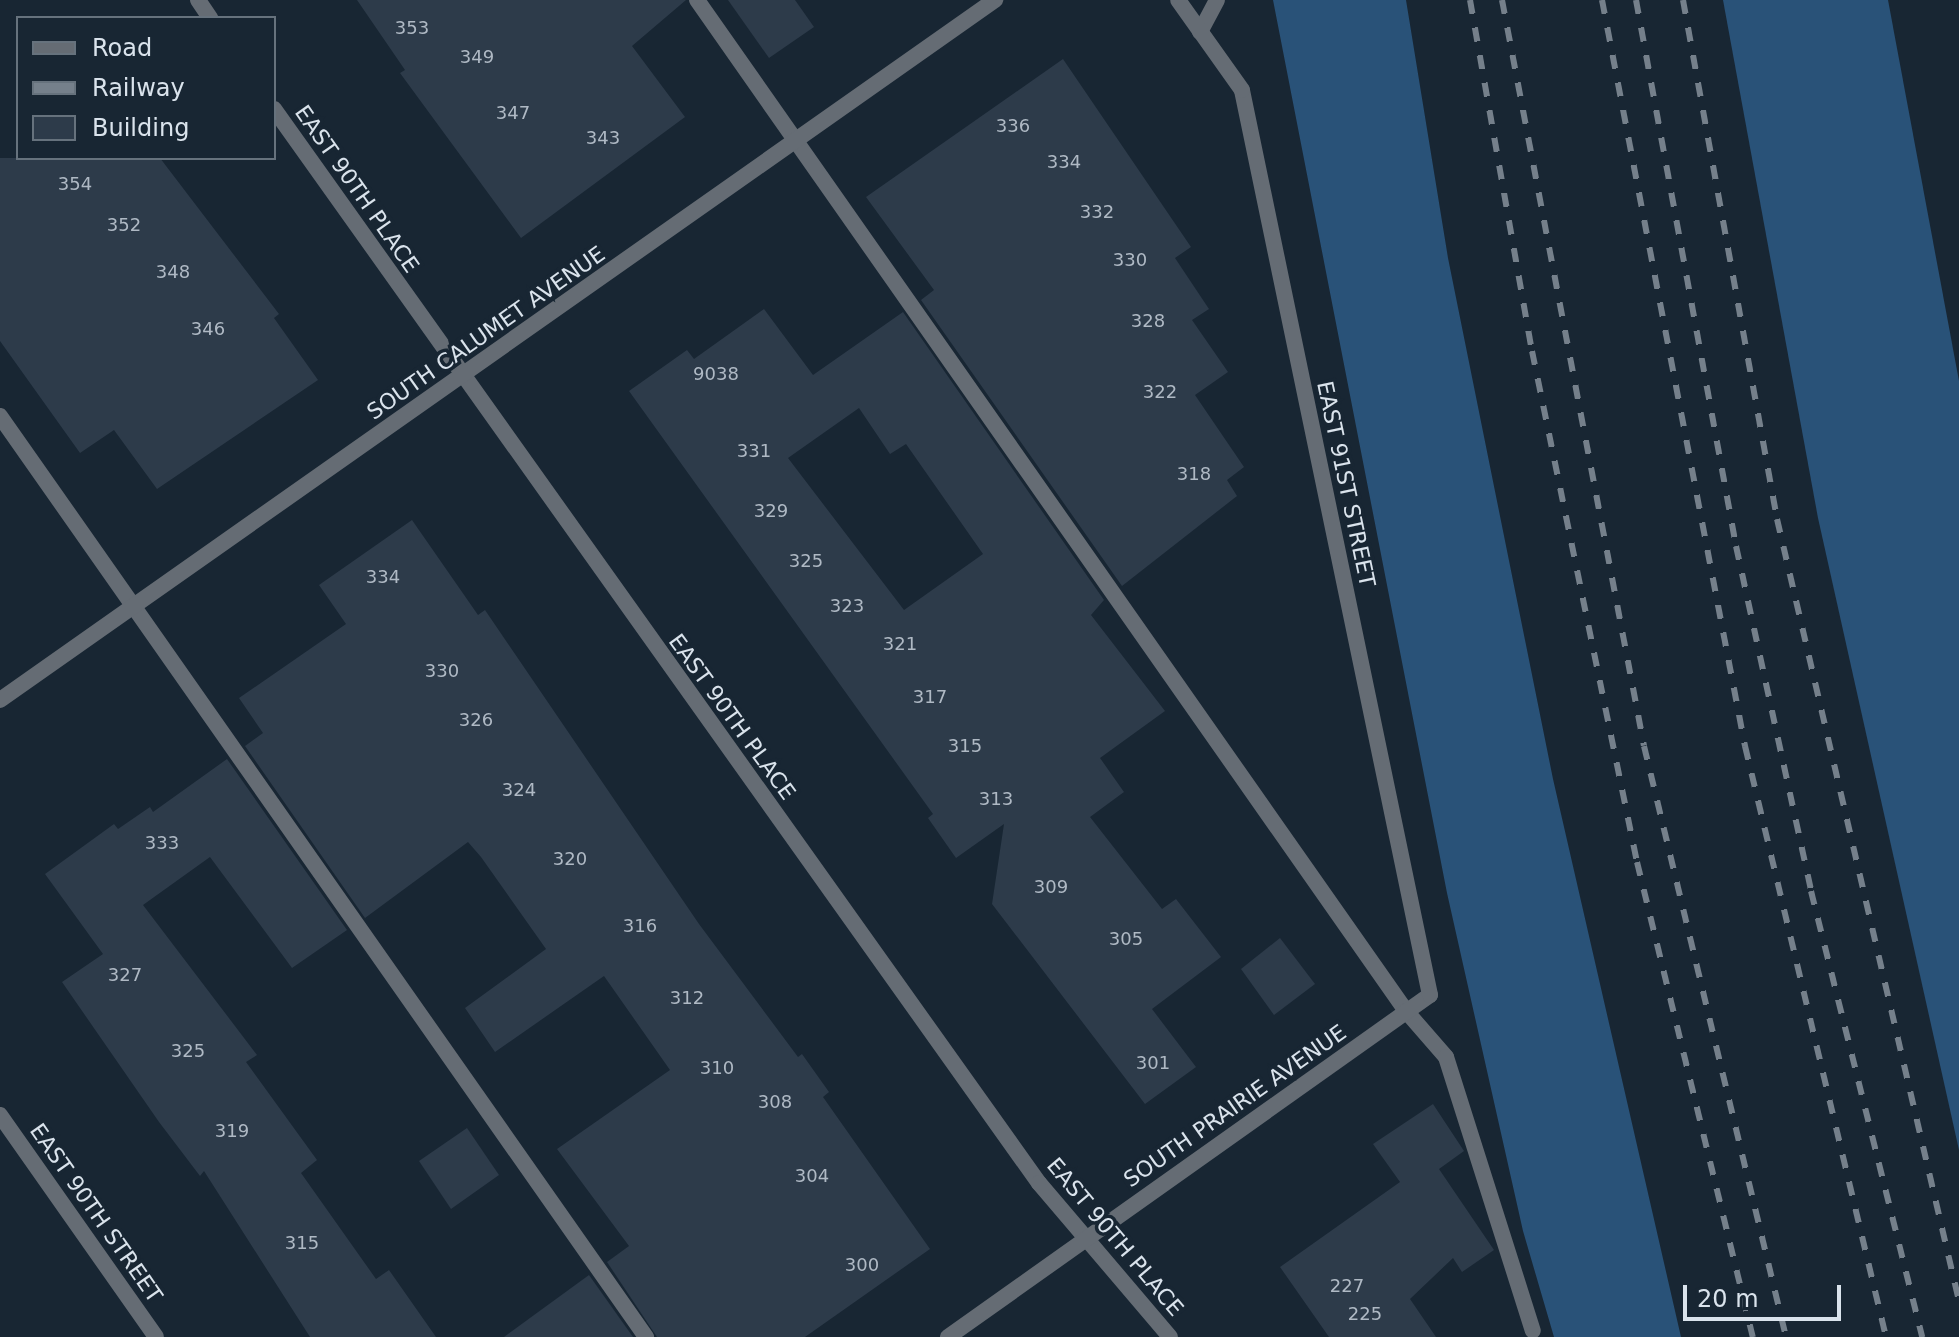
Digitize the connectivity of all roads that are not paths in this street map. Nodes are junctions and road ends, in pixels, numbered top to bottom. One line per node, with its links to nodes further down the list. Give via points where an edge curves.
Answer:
1 (697, 0): 7 (street)
2 (995, 0): 7 (street, SOUTH CALUMET AVENUE)
3 (1178, 0): 5 (street, EAST 91ST STREET)
4 (1217, 0): 5 (street)
5 (1200, 32): 12 (street, EAST 91ST STREET, via 1242,90)
6 (276, 112): 8 (street, EAST 90TH PLACE)
7 (795, 141): 8 (street, SOUTH CALUMET AVENUE); 13 (street)
8 (461, 378): 10 (street, SOUTH CALUMET AVENUE); 15 (street, EAST 90TH PLACE, via 1039,1183)
9 (0, 416): 10 (street)
10 (136, 605): 11 (street, SOUTH CALUMET AVENUE); 18 (street)
11 (0, 700)
12 (1430, 995): 13 (street, SOUTH PRAIRIE AVENUE)
13 (1406, 1011): 15 (street, SOUTH PRAIRIE AVENUE); 16 (street, via 1446,1057)
14 (0, 1115): 17 (street, EAST 90TH STREET)
15 (1090, 1236): 19 (street, SOUTH PRAIRIE AVENUE); 20 (street, EAST 90TH PLACE)
16 (1533, 1331)
17 (156, 1337)
18 (646, 1337)
19 (948, 1337)
20 (1170, 1337)

